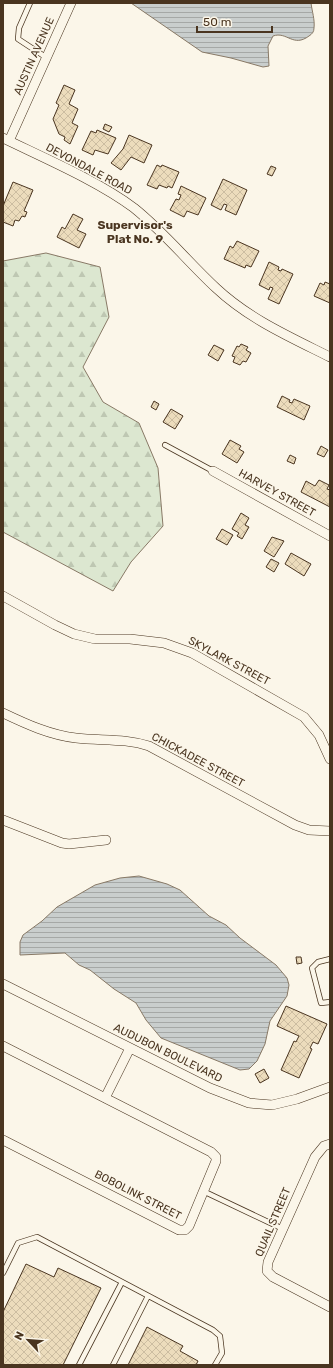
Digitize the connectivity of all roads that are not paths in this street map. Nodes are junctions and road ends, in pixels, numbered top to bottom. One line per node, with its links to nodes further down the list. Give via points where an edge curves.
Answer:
1 (30, 3): 3 (lane, via 19,28 18,39)
2 (71, 3): 3 (street, AUSTIN AVENUE)
3 (47, 58): 4 (street, AUSTIN AVENUE)
4 (6, 140): 5 (street, DEVONDALE ROAD, via 124,201 151,222 217,288 245,311 285,335)
5 (330, 357)
6 (165, 445): 7 (lane)
7 (213, 471): 8 (street, HARVEY STREET)
8 (330, 536)
9 (3, 596): 11 (street, SKYLARK STREET, via 74,634 95,639 130,639 164,643 192,653 304,717 319,735)
10 (3, 713): 13 (street, CHICKADEE STREET, via 62,736 128,740 149,746 295,825 309,830)
11 (330, 759)
12 (4, 824): 14 (street, via 62,843)
13 (330, 831)
14 (106, 840)
15 (330, 959): 17 (lane, via 318,962 312,968 320,1003)
16 (3, 984): 19 (street, AUDUBON BOULEVARD)
17 (330, 1002)
18 (3, 1046): 21 (street, BOBOLINK STREET)
19 (130, 1048): 20 (street, AUDUBON BOULEVARD, via 210,1088 254,1104 272,1105); 21 (street)
20 (330, 1087)
21 (105, 1098): 24 (street, BOBOLINK STREET, via 214,1154 216,1165)
22 (3, 1140): 24 (street, BOBOLINK STREET, via 179,1230 185,1230 189,1226)
23 (330, 1144): 25 (street, QUAIL STREET, via 324,1146 315,1157)
24 (204, 1192): 25 (lane)
25 (282, 1229): 29 (street, QUAIL STREET, via 268,1262 267,1271 273,1277)
26 (3, 1273): 27 (lane, via 18,1243 37,1237)
27 (122, 1282): 28 (lane); 30 (lane)
28 (148, 1296): 31 (lane); 32 (lane, via 220,1336 222,1352)
29 (330, 1306)
30 (79, 1365)
31 (113, 1365)
32 (216, 1365)

